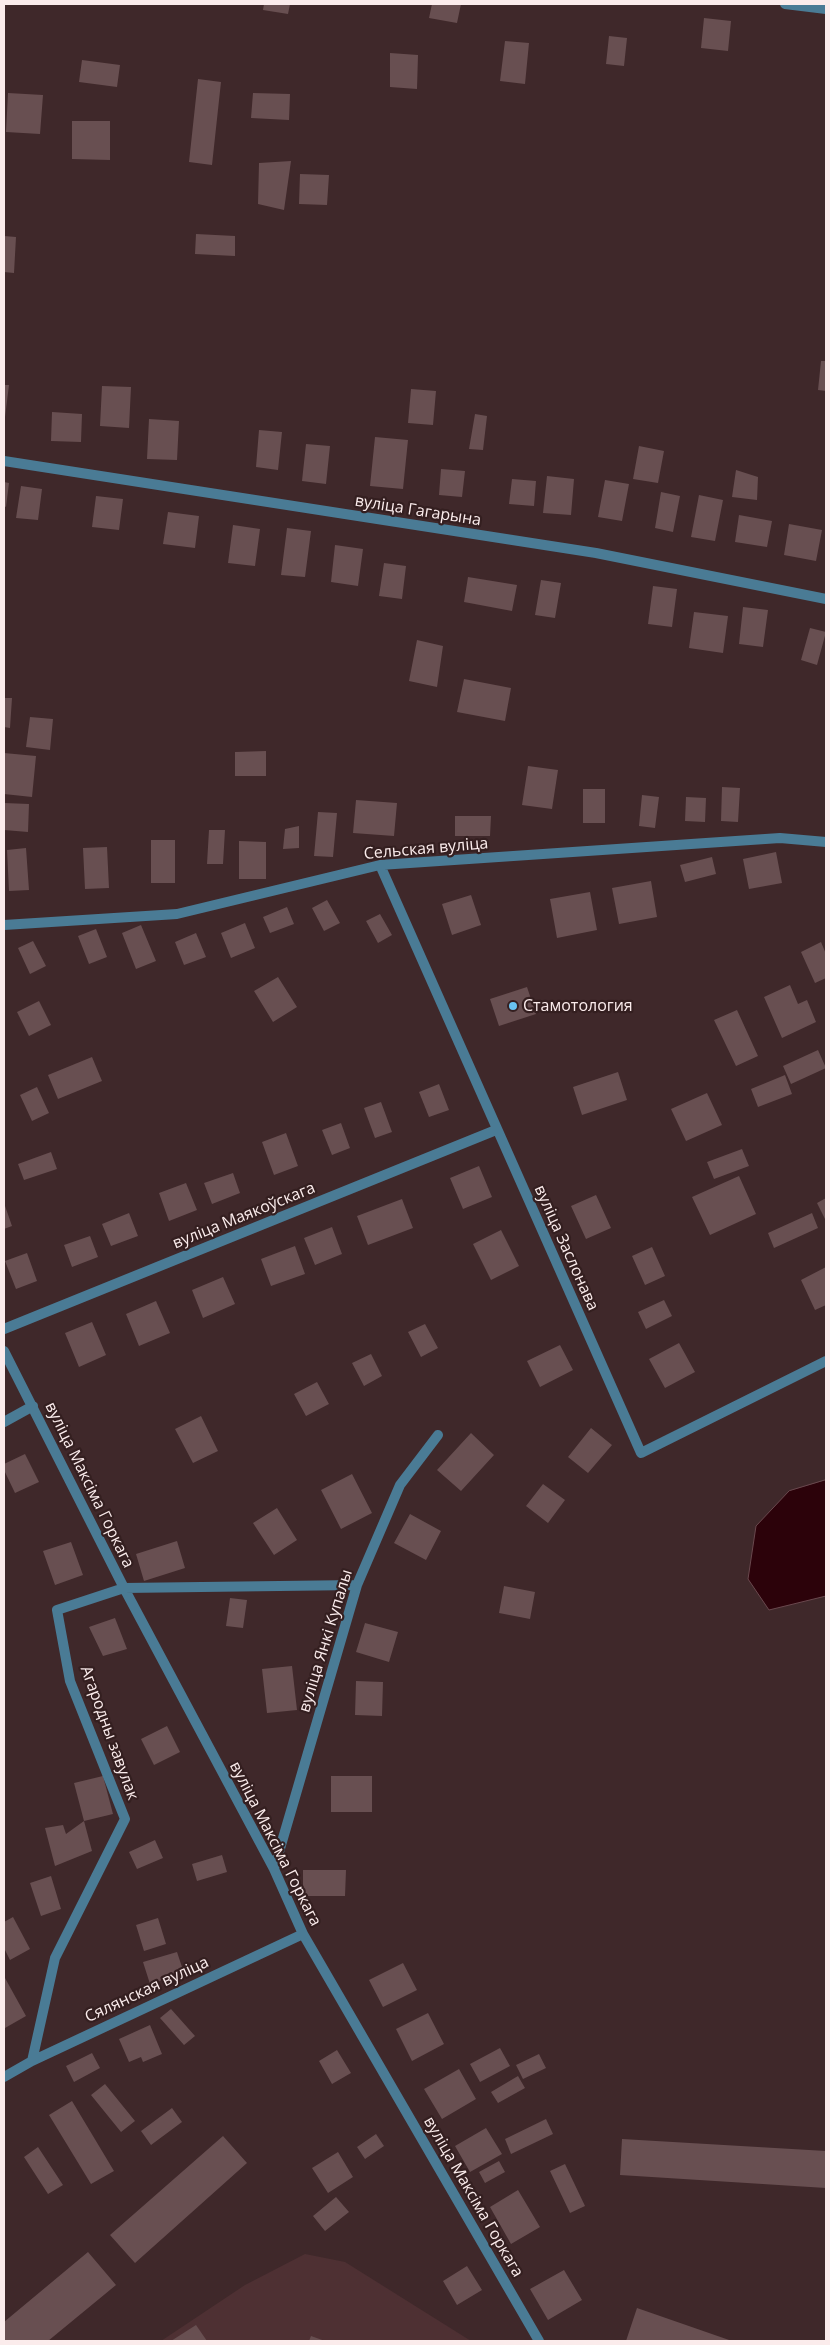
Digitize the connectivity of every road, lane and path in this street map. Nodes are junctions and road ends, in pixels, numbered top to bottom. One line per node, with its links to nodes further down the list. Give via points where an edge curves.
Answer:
1 (785, 4): 2 (street)
2 (826, 9)
3 (4, 461): 4 (street, вуліца Гагарына, via 596,553)
4 (826, 598)
5 (826, 842): 6 (street, Сельская вуліца, via 780,838)
6 (380, 866): 7 (street, Сельская вуліца, via 177,914); 8 (street, вуліца Заслонава)
7 (4, 925)
8 (496, 1130): 9 (street, вуліца Маякоўскага); 11 (street, вуліца Заслонава, via 641,1453)
9 (4, 1329)
10 (4, 1350): 12 (street, вуліца Максіма Горкага)
11 (826, 1361)
12 (33, 1406): 13 (street); 16 (street, вуліца Максіма Горкага)
13 (4, 1422)
14 (438, 1435): 15 (street, вуліца Янкі Купалы, via 400,1485)
15 (357, 1585): 16 (street, Агародны завулак); 17 (street, вуліца Янкі Купалы)
16 (124, 1588): 17 (street, вуліца Максіма Горкага); 19 (street, Агародны завулак, via 57,1610 70,1681 125,1818 55,1958)
17 (274, 1869): 18 (street, вуліца Максіма Горкага)
18 (303, 1934): 19 (street, Сялянская вуліца); 21 (street, вуліца Максіма Горкага)
19 (32, 2061): 20 (street, Сялянская вуліца)
20 (4, 2077)
21 (539, 2341)

